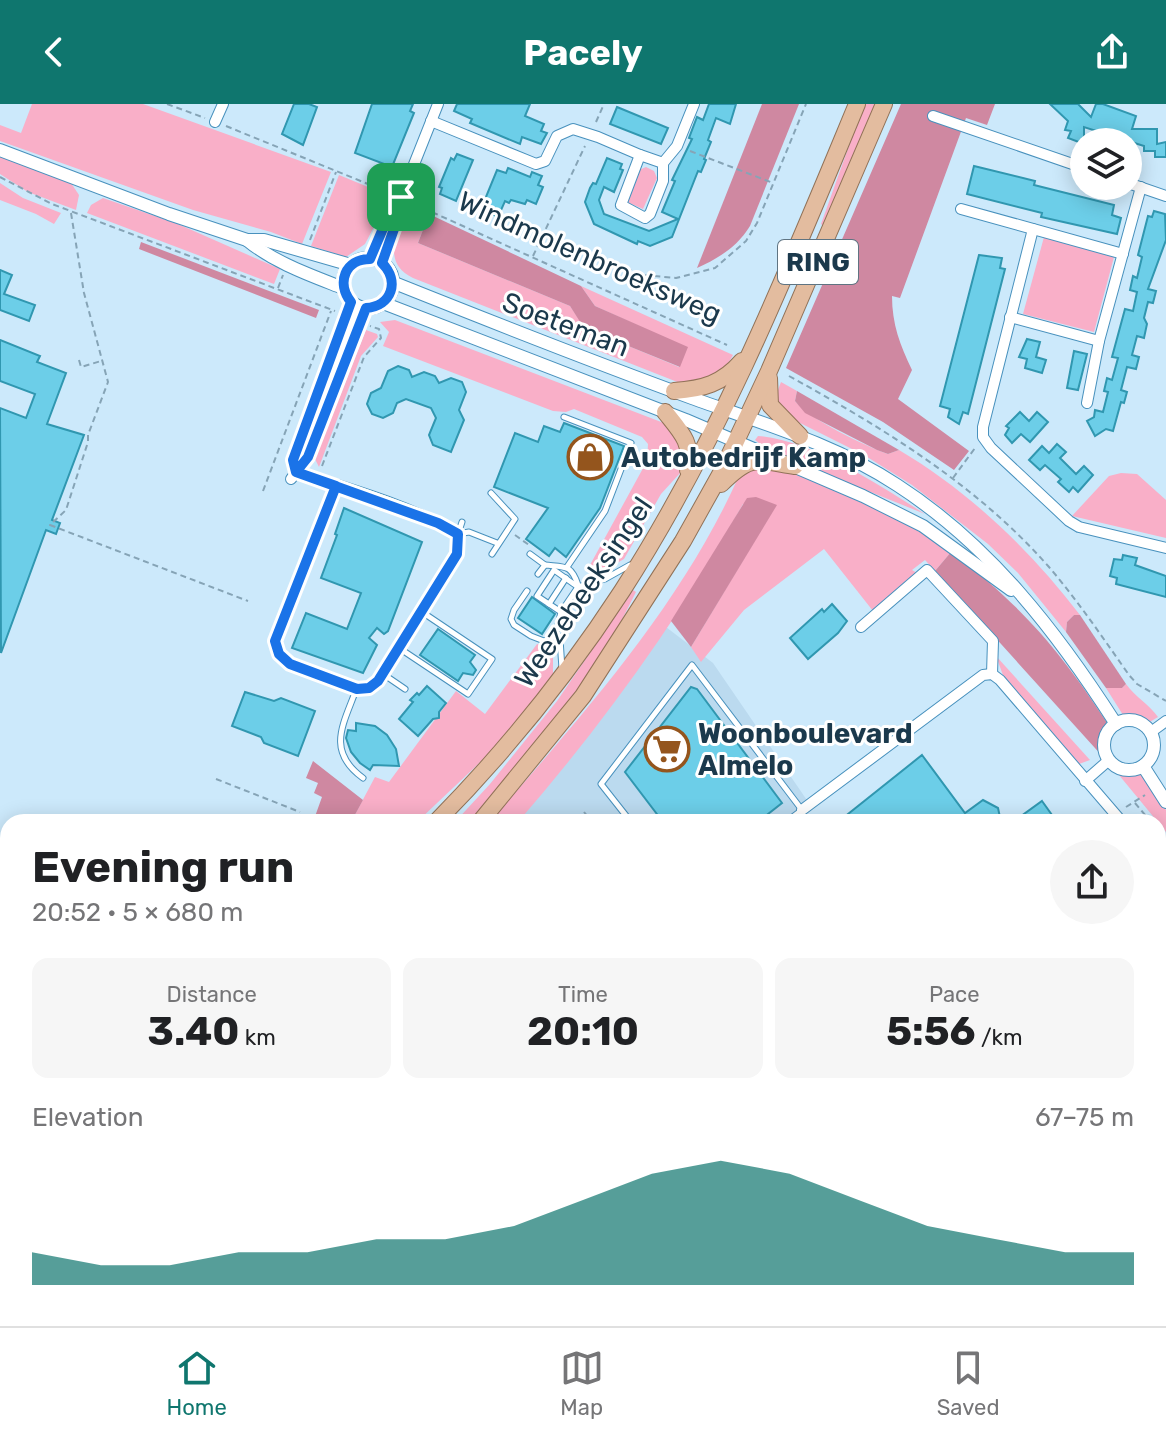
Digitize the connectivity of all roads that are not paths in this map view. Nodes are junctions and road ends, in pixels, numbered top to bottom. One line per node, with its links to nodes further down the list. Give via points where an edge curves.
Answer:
1 (223, 104): 8 (street)
2 (438, 104): 7 (street)
3 (694, 104): 11 (street, via 677,146)
4 (857, 104): 29 (main road, Weezebeeksingel / RING)
5 (884, 104): 30 (main road, Weezebeeksingel / RING)
6 (933, 116): 12 (street)
7 (431, 121): 10 (street, via 536,164 545,161 557,136 573,129); 20 (street, via 401,209)
8 (215, 122)
9 (0, 150): 18 (street)
10 (640, 155): 11 (street); 11 (street, via 621,205 645,218 663,181)
11 (663, 163)
12 (1070, 163)
13 (1142, 187): 14 (street)
14 (1166, 196)
15 (1138, 200): 19 (street)
16 (961, 209): 17 (street)
17 (1033, 229): 19 (street); 27 (street)
18 (247, 240): 21 (street); 23 (street, via 287,265)
19 (1123, 254): 28 (street)
20 (376, 261): 21 (street); 22 (street, via 389,271)
21 (351, 265): 23 (street)
22 (392, 282): 25 (street); 31 (street, Soeteman)
23 (343, 288): 24 (street)
24 (351, 302): 26 (street); 41 (street, via 293,460)
25 (383, 303): 26 (street); 34 (street, Soeteman)
26 (366, 308): 41 (street, via 308,457)
27 (1010, 317): 28 (street); 49 (street, via 983,437 1069,521)
28 (1099, 341): 32 (street)
29 (749, 354): 31 (main road, via 714,384); 33 (main road, Weezebeeksingel / RING)
30 (769, 371): 36 (main road, Weezebeeksingel / RING); 38 (main road, via 770,405)
31 (674, 391): 33 (street, Soeteman)
32 (1087, 403)
33 (723, 409): 36 (street, Soeteman); 37 (main road, Weezebeeksingel / RING)
34 (665, 412): 37 (street, Soeteman); 42 (main road, via 688,441)
35 (564, 417): 54 (lane, via 631,443 605,511)
36 (747, 417): 38 (street); 39 (main road, Weezebeeksingel / RING)
37 (712, 431): 39 (street, Soeteman); 42 (main road, Weezebeeksingel / RING)
38 (800, 436): 59 (street, via 898,485 967,537)
39 (736, 442): 40 (street); 45 (main road, Weezebeeksingel / RING)
40 (795, 466): 45 (main road, via 746,462); 59 (street, via 923,526)
41 (293, 475): 43 (street)
42 (685, 483): 52 (main road, Weezebeeksingel / RING)
43 (336, 486): 47 (street); 69 (street, via 275,641 290,664)
44 (491, 493): 48 (lane, via 515,519)
45 (706, 500): 81 (main road, Weezebeeksingel / RING, via 583,696)
46 (462, 522): 47 (lane)
47 (458, 534): 48 (lane, via 469,532); 61 (street, via 457,554)
48 (497, 543): 50 (lane)
49 (1166, 548)
50 (492, 554)
51 (530, 554): 53 (lane)
52 (644, 555): 57 (lane, via 605,579); 68 (main road, Weezebeeksingel / RING)
53 (545, 565): 54 (lane); 55 (lane)
54 (567, 567): 57 (lane)
55 (538, 574)
56 (566, 578): 57 (lane); 60 (lane); 60 (lane, via 554,570 537,596)
57 (578, 587): 62 (lane)
58 (527, 591): 64 (lane, via 514,610 514,625 544,641)
59 (1020, 595): 72 (street, via 1048,625)
60 (549, 604): 62 (lane)
61 (421, 611): 65 (street); 65 (lane, via 492,659 468,694)
62 (561, 612): 64 (lane)
63 (861, 627): 67 (street, via 927,570 993,641)
64 (556, 633): 68 (lane)
65 (398, 648): 66 (street)
66 (383, 673): 69 (street, via 369,688); 70 (lane)
67 (992, 674): 77 (street); 79 (street, via 983,675)
68 (562, 677): 80 (main road, Weezebeeksingel / RING)
69 (357, 689): 76 (lane, via 339,738 346,761)
70 (405, 689)
71 (1166, 721): 73 (street)
72 (1116, 724): 73 (street, via 1134,720); 74 (street, via 1104,743)
73 (1151, 732): 75 (street, via 1154,750)
74 (1109, 760): 75 (street, via 1125,770); 77 (street)
75 (1143, 766): 78 (street)
76 (363, 778)
77 (1085, 781): 84 (street)
78 (1166, 802)
79 (802, 810): 82 (lane, via 692,665 601,784); 83 (lane)
80 (443, 814)
81 (487, 814)
82 (625, 814)
83 (797, 814)
84 (1114, 814)

